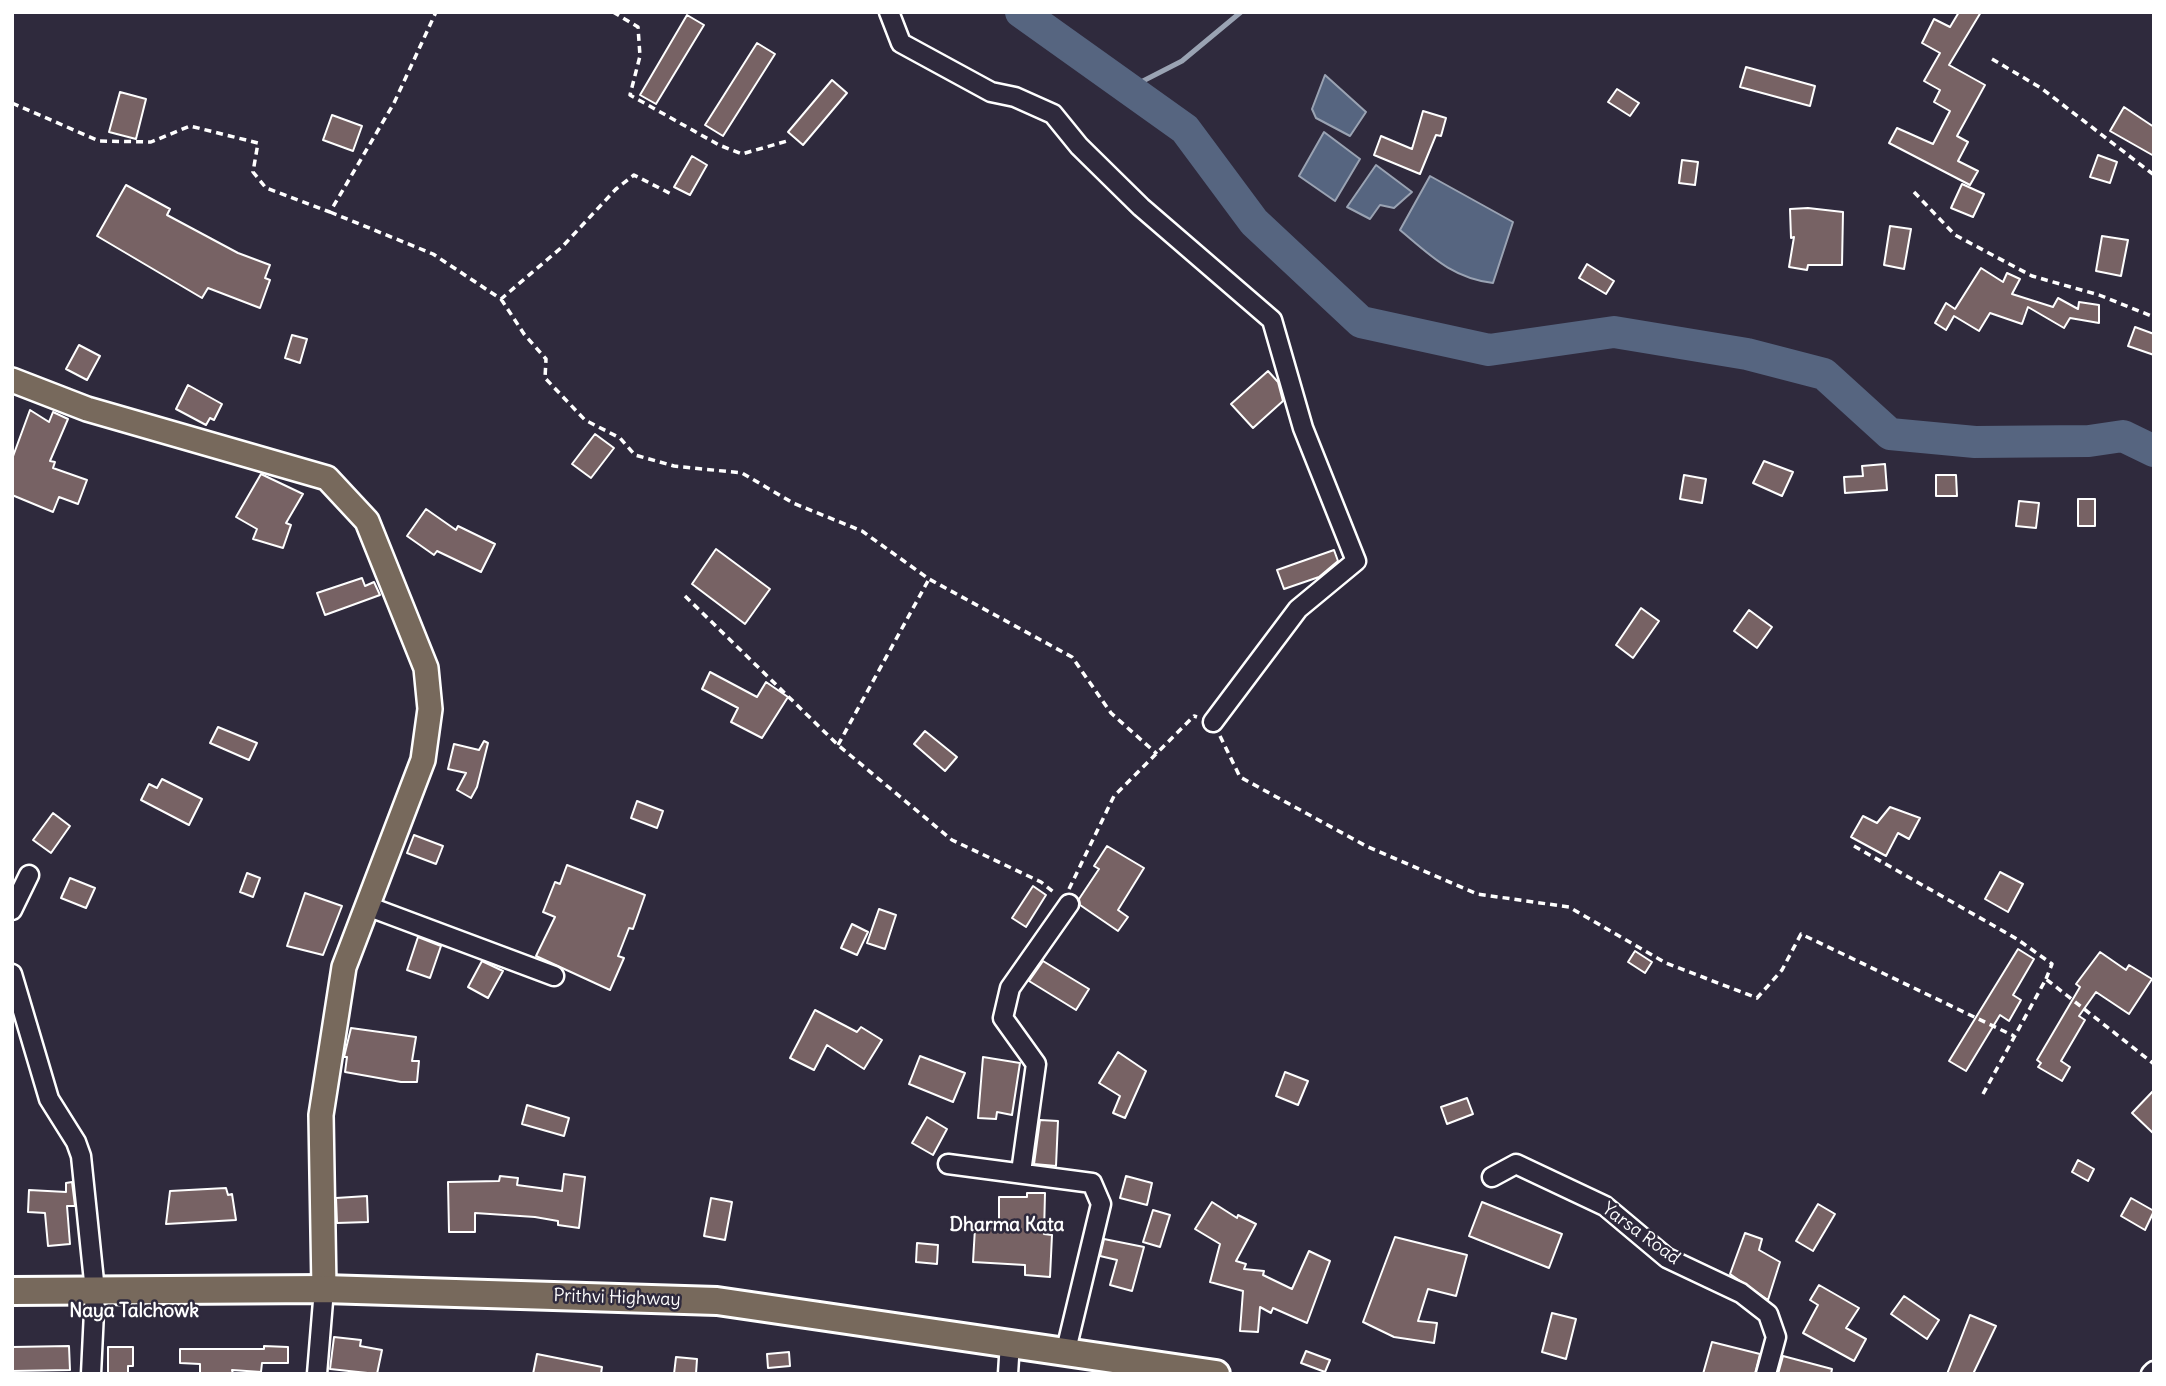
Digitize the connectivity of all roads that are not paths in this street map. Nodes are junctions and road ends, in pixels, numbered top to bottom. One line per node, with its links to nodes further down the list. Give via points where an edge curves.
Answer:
1 (889, 12): 3 (street, via 901,43 991,92 1052,114 1141,207 1272,320 1303,428 1356,561 1298,609)
2 (12, 380): 6 (main road, via 87,409 327,478 367,521 426,668 430,709 423,760)
3 (1213, 722)
4 (29, 875): 7 (street)
5 (1069, 904): 11 (street, via 1010,988 1005,1003 1003,1018 1036,1064)
6 (368, 906): 9 (street); 13 (main road, via 344,967 321,1115)
7 (12, 910)
8 (12, 974): 15 (street, via 49,1099 81,1156)
9 (554, 976)
10 (948, 1164): 11 (street)
11 (1021, 1172): 17 (street, via 1092,1183 1101,1204)
12 (1492, 1177): 22 (street, Yarsa Road, via 1516,1164 1605,1206 1667,1258 1741,1293 1768,1314 1776,1337)
13 (324, 1289): 15 (highway, Prithvi Highway); 16 (highway, Prithvi Highway, via 717,1301); 19 (street)
14 (12, 1291): 15 (highway, Prithvi Highway)
15 (95, 1291): 18 (street)
16 (1010, 1342): 17 (highway, Prithvi Highway); 20 (street)
17 (1066, 1350): 21 (highway, Prithvi Highway)
18 (91, 1374)
19 (317, 1374)
20 (1008, 1374)
21 (1216, 1374)
22 (1766, 1374)

